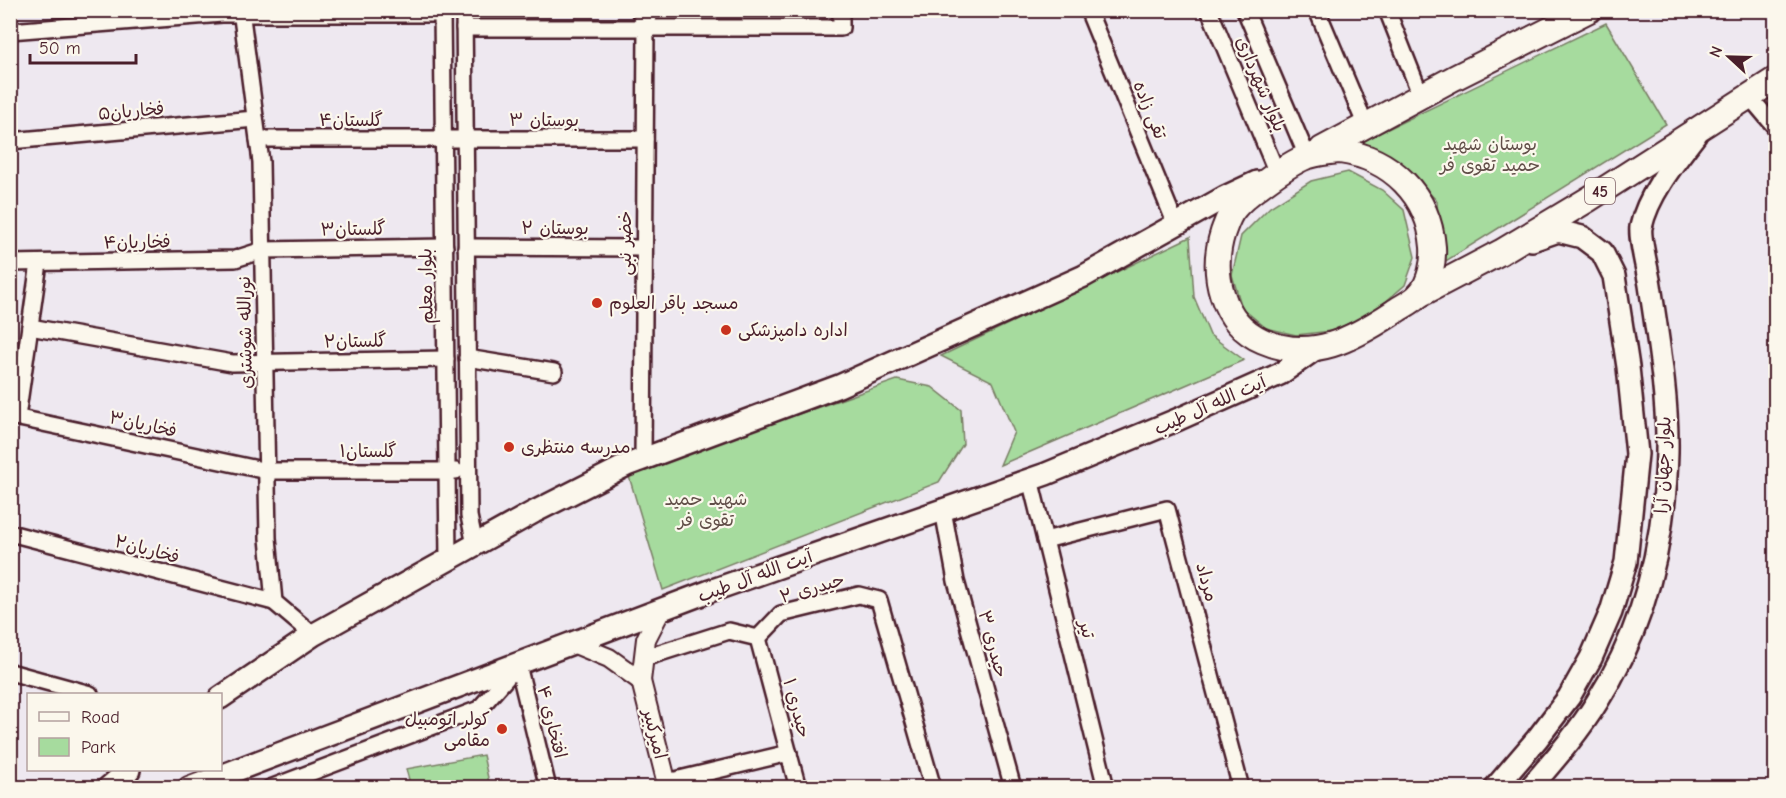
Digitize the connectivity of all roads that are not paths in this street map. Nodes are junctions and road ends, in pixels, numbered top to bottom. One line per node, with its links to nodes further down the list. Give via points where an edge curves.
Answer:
1 (464, 10): 15 (street)
2 (639, 10): 14 (street, خضر نبی)
3 (651, 10): 14 (street, خضر نبی)
4 (841, 10): 14 (street, via 841,28)
5 (1088, 10): 31 (street, تقی زاده)
6 (1209, 10): 30 (street, بلوار شهرداری)
7 (1245, 10): 29 (street, بلوار شهرداری)
8 (1317, 10): 21 (street)
9 (1387, 10): 18 (street)
10 (1589, 10): 18 (highway)
11 (442, 12): 12 (street); 25 (street, بلوار معلم)
12 (241, 13): 13 (street); 20 (street, نورالله شوشتری)
13 (95, 18): 16 (street)
14 (645, 27): 15 (street); 27 (street, خضر نبی)
15 (464, 28): 26 (street)
16 (10, 32)
17 (1776, 79): 19 (highway, 45)
18 (1421, 96): 21 (highway)
19 (1749, 96): 22 (highway, 45); 23 (street)
20 (255, 119): 24 (street, نورالله شوشتری); 28 (street, فخاریان۵)
21 (1366, 126): 29 (highway)
22 (1702, 126): 36 (highway, 45); 83 (main road, بلوار جهان آرا, via 1666,172 1641,229 1662,364 1667,450 1655,567 1619,665 1577,731)
23 (1776, 128)
24 (258, 139): 25 (street, گلستان۴); 35 (street, نورالله شوشتری)
25 (443, 139): 26 (street, بوستان ۳); 32 (street, بلوار معلم)
26 (465, 139): 27 (street, بوستان ۳); 33 (street)
27 (645, 139): 34 (street, خضر نبی)
28 (10, 141)
29 (1307, 156): 30 (highway); 39 (highway, via 1340,151 1359,153 1407,184 1419,199 1432,237 1429,277)
30 (1277, 172): 31 (main road); 41 (highway, via 1235,207 1227,223 1218,248 1221,292 1230,312 1254,337 1274,345)
31 (1176, 225): 47 (main road, via 1084,276 839,386)
32 (445, 248): 35 (street, گلستان۳); 43 (street, بلوار معلم)
33 (466, 248): 34 (street, بوستان ۲); 42 (street)
34 (644, 248): 47 (street, خضر نبی)
35 (263, 250): 38 (street, فخاریان۴, via 234,259); 44 (street, نورالله شوشتری)
36 (1501, 252): 39 (highway, 45); 82 (main road, بلوار جهان آرا, via 1558,231 1582,237 1602,252 1614,276 1637,453 1626,562 1611,612 1569,697)
37 (10, 263): 38 (street, فخاریان۴)
38 (39, 263): 40 (street)
39 (1419, 295): 41 (highway, via 1350,339)
40 (30, 327): 44 (street, گلستان۲, via 232,363); 46 (street)
41 (1314, 350): 51 (main road, آیت الله آل طیب, via 1270,379)
42 (467, 358): 45 (street); 50 (street)
43 (446, 359): 44 (street, گلستان۲); 49 (street, بلوار معلم)
44 (265, 361): 48 (street, نورالله شوشتری)
45 (554, 372)
46 (14, 417): 48 (street, فخاریان۳)
47 (643, 459): 55 (main road)
48 (267, 471): 49 (street, گلستان۱); 57 (street, نورالله شوشتری)
49 (447, 471): 50 (street, گلستان۱); 56 (street, بلوار معلم)
50 (468, 471): 55 (street, via 469,516)
51 (1030, 479): 52 (main road, آیت الله آل طیب); 54 (street, تیر)
52 (943, 510): 58 (main road, آیت الله آل طیب); 79 (street, حیدری ۳, via 956,581)
53 (10, 533): 57 (street, فخاریان۲)
54 (1045, 540): 80 (street, تیر); 81 (street, مرداد, via 1167,509)
55 (475, 545): 56 (main road)
56 (448, 560): 59 (main road)
57 (274, 602): 59 (street)
58 (661, 610): 61 (main road, آیت الله آل طیب); 62 (street, via 646,639)
59 (314, 635): 67 (main road)
60 (758, 638): 62 (street, via 729,632); 68 (street, حیدری ۱); 78 (street, حیدری ۲, via 781,614 859,595 879,600)
61 (574, 644): 63 (main road, آیت الله آل طیب); 65 (street, via 609,658)
62 (644, 658): 65 (street)
63 (519, 665): 71 (main road, آیت الله آل طیب); 73 (street, via 479,709); 76 (street, افتخاری ۴)
64 (10, 672): 66 (street)
65 (641, 681): 72 (street, امیرکبیر)
66 (86, 693)
67 (222, 697)
68 (789, 753): 72 (street); 77 (street, حیدری ۱)
69 (128, 771): 74 (main road)
70 (208, 771): 71 (main road)
71 (228, 772): 75 (main road, آیت الله آل طیب)
72 (667, 785)
73 (272, 787)
74 (108, 788)
75 (189, 788)
76 (548, 788)
77 (798, 788)
78 (933, 788)
79 (1013, 788)
80 (1106, 788)
81 (1241, 788)
82 (1496, 788)
83 (1530, 788)

